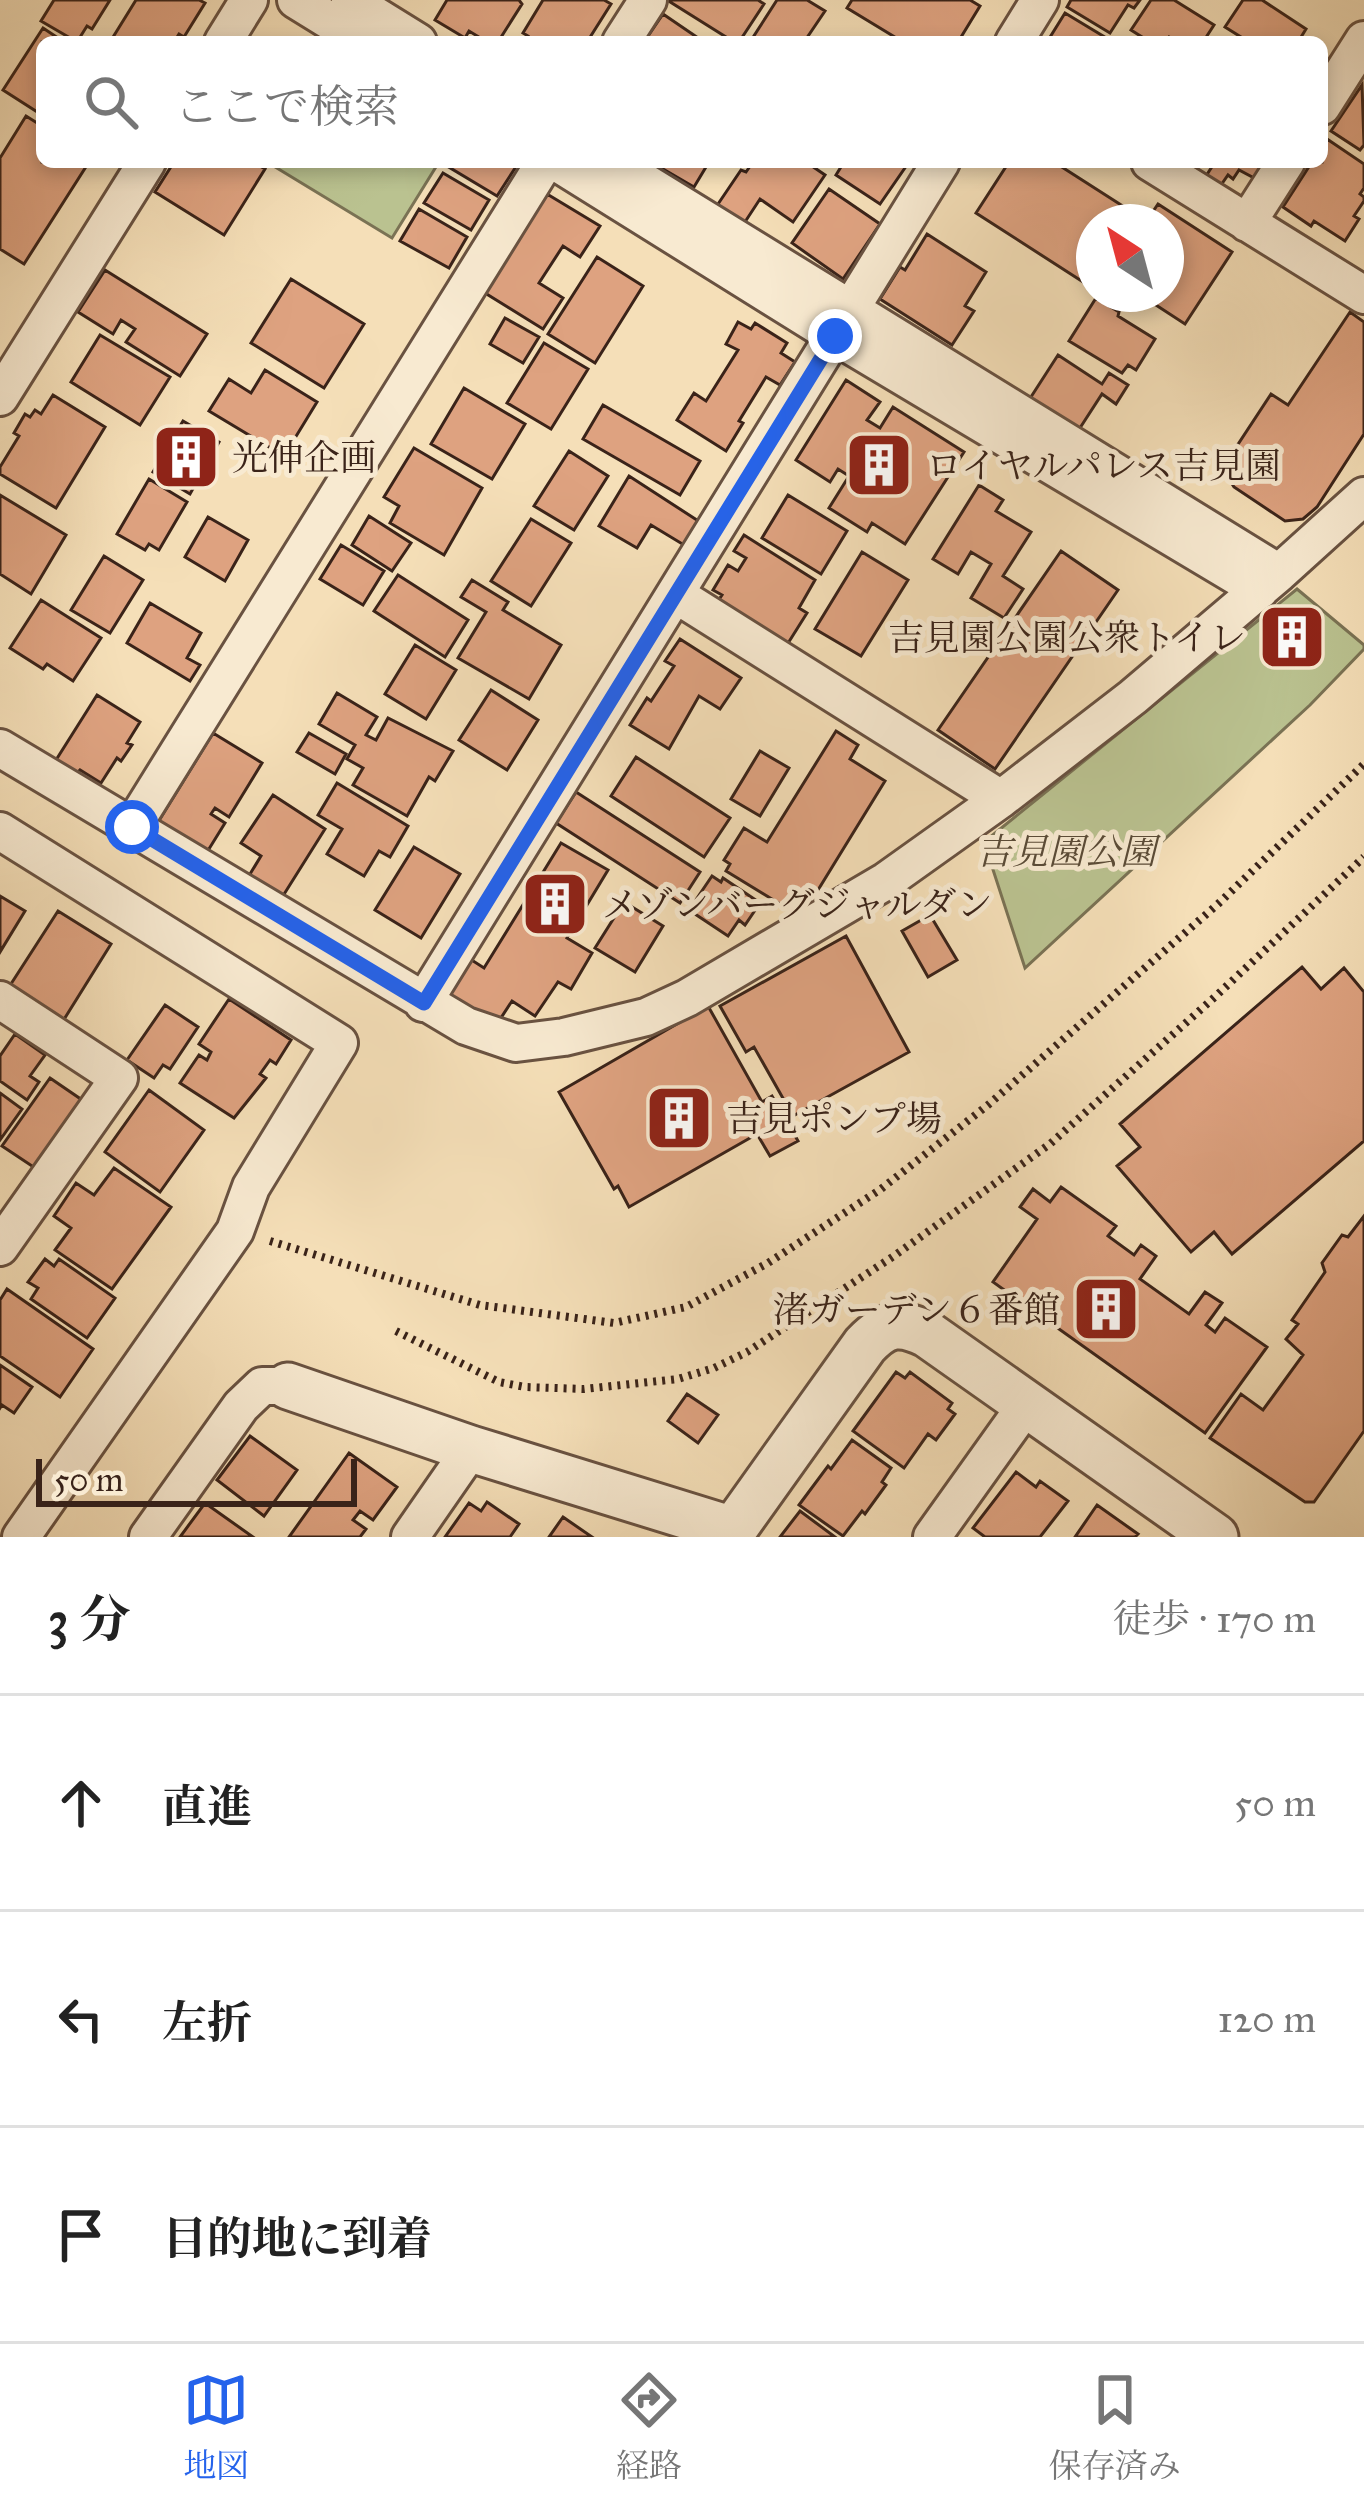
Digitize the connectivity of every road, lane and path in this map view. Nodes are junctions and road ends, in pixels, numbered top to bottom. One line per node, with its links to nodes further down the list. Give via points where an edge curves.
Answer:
1 (249, 0): 6 (street)
2 (296, 0): 7 (street)
3 (350, 0): 8 (street)
4 (648, 0): 9 (street)
5 (1040, 0): 10 (street)
6 (227, 36)
7 (354, 36)
8 (408, 36)
9 (625, 36)
10 (1018, 36)
11 (1364, 40): 12 (street)
12 (1328, 97)
13 (143, 168): 23 (street)
14 (541, 168): 30 (street)
15 (567, 168): 22 (street)
16 (621, 168): 22 (street)
17 (937, 168): 22 (street)
18 (1159, 168): 20 (street)
19 (1282, 168): 20 (street)
20 (1247, 224): 21 (street)
21 (1364, 296)
22 (843, 323): 25 (street); 26 (street)
23 (0, 398)
24 (1364, 496): 25 (street)
25 (1269, 581): 29 (street)
26 (675, 594): 29 (street); 34 (street)
27 (0, 748): 30 (street)
28 (1364, 764): 35 (path, via 988,1105 881,1189 686,1307 614,1323 480,1305)
29 (1001, 799): 34 (street, via 886,881 646,1017 516,1043)
30 (132, 827): 34 (street)
31 (0, 831): 35 (street, via 339,1043 251,1187)
32 (1364, 857): 37 (path, via 1050,1144 747,1352 678,1379 525,1387)
33 (0, 1000): 36 (street, via 119,1078)
34 (424, 1003)
35 (235, 1231): 43 (street)
36 (0, 1246)
37 (397, 1331)
38 (288, 1385): 40 (street); 44 (street, via 262,1387 241,1406)
39 (1027, 1404): 41 (street, via 927,1334 895,1325 879,1330 733,1530); 42 (street); 46 (street)
40 (471, 1449): 41 (street); 45 (street)
41 (666, 1524)
42 (1201, 1533)
43 (21, 1537)
44 (148, 1537)
45 (410, 1537)
46 (932, 1537)

